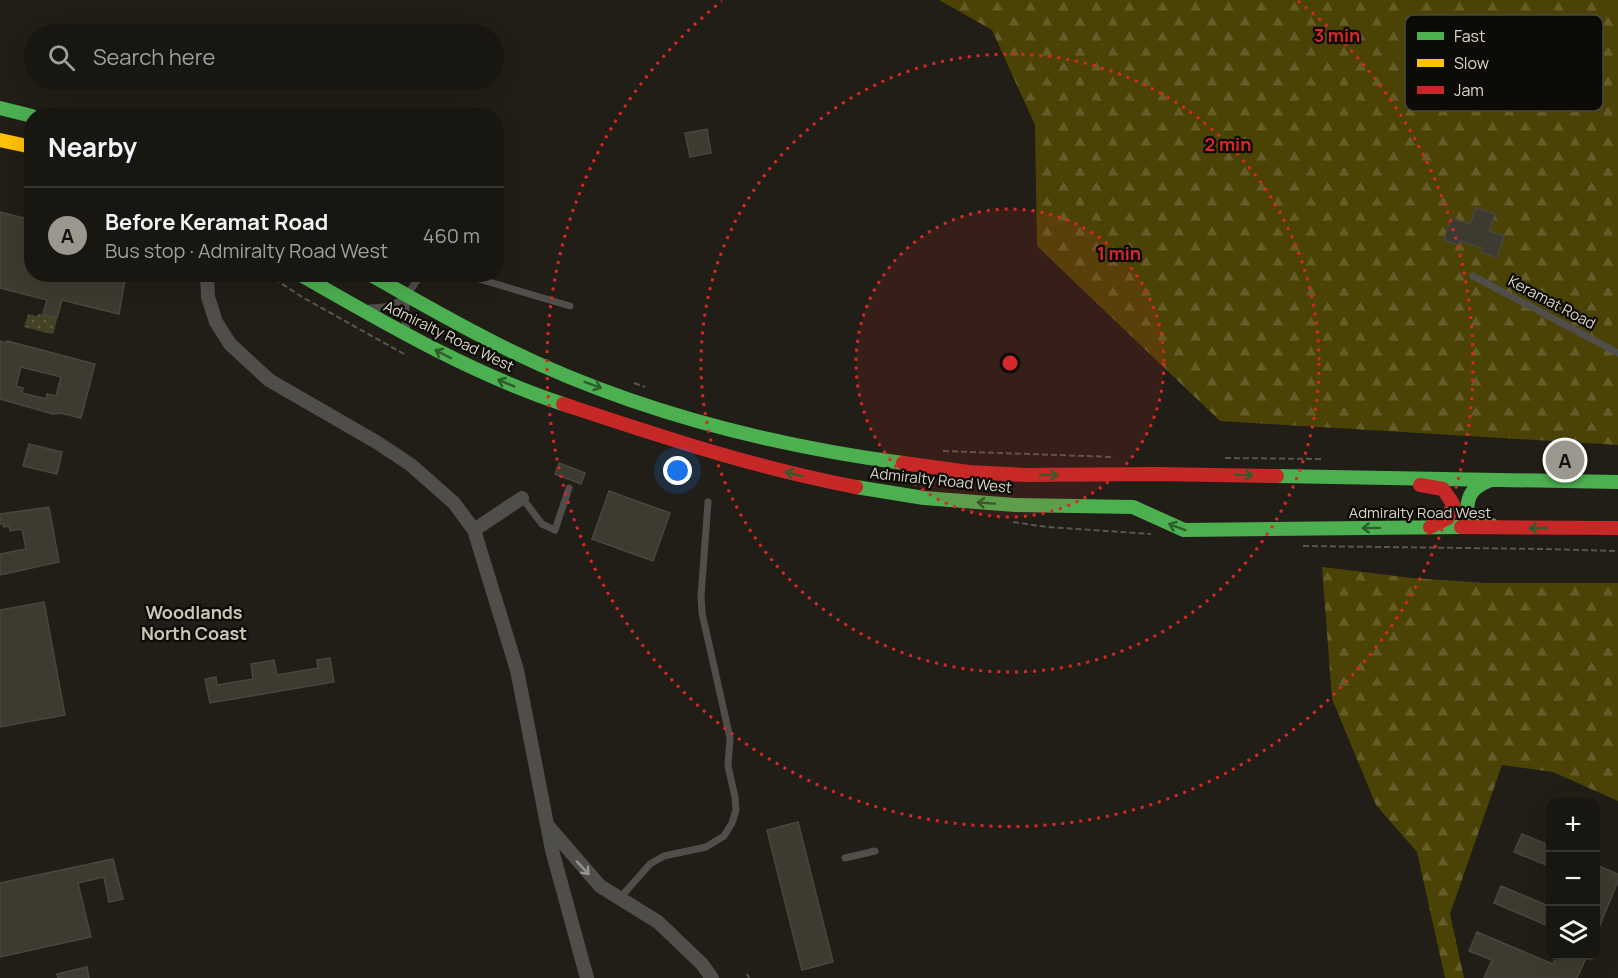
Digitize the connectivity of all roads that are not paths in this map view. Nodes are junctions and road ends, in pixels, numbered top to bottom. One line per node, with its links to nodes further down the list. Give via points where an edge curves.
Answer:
1 (0, 108): 2 (main road)
2 (24, 114)
3 (0, 140): 4 (main road)
4 (24, 145)
5 (1473, 276): 15 (lane, Keramat Road)
6 (207, 282): 25 (street, via 216,322 230,344 269,380 411,465 454,503)
7 (313, 282): 13 (main road, Admiralty Road West)
8 (383, 282): 11 (main road, Admiralty Road West)
9 (416, 282): 11 (lane)
10 (489, 282): 12 (lane)
11 (408, 296): 13 (lane, via 383,308); 14 (lane, via 405,321); 16 (main road, Admiralty Road West, one-way to 16, via 494,343 580,381 708,425 844,455 1025,475)
12 (570, 306)
13 (359, 308): 14 (main road, Admiralty Road West)
14 (409, 337): 22 (main road, Admiralty Road West, one-way to 14, via 1184,530 1133,507 1003,504 864,489 713,453 536,395 476,371)
15 (1618, 353)
16 (1383, 477): 17 (main road, Admiralty Road West); 22 (main road, via 1443,489 1453,504 1448,518)
17 (1494, 479): 18 (main road, Admiralty Road West); 23 (main road, via 1474,486 1466,498 1467,513 1480,522)
18 (1618, 482)
19 (569, 488): 20 (lane, via 555,530 542,524)
20 (522, 498): 25 (street)
21 (708, 501): 29 (lane, via 702,613 730,738 728,766 736,810 724,836 706,847 664,856 650,864)
22 (1430, 527): 23 (main road, Admiralty Road West)
23 (1504, 528): 24 (main road, Admiralty Road West, one-way to 23)
24 (1618, 528)
25 (474, 530): 26 (street, via 517,669)
26 (546, 823): 29 (street, one-way to 29, via 600,886); 30 (street)
27 (875, 850): 28 (lane)
28 (845, 858)
29 (620, 898): 31 (street, via 658,922)
30 (587, 978)
31 (712, 978)

